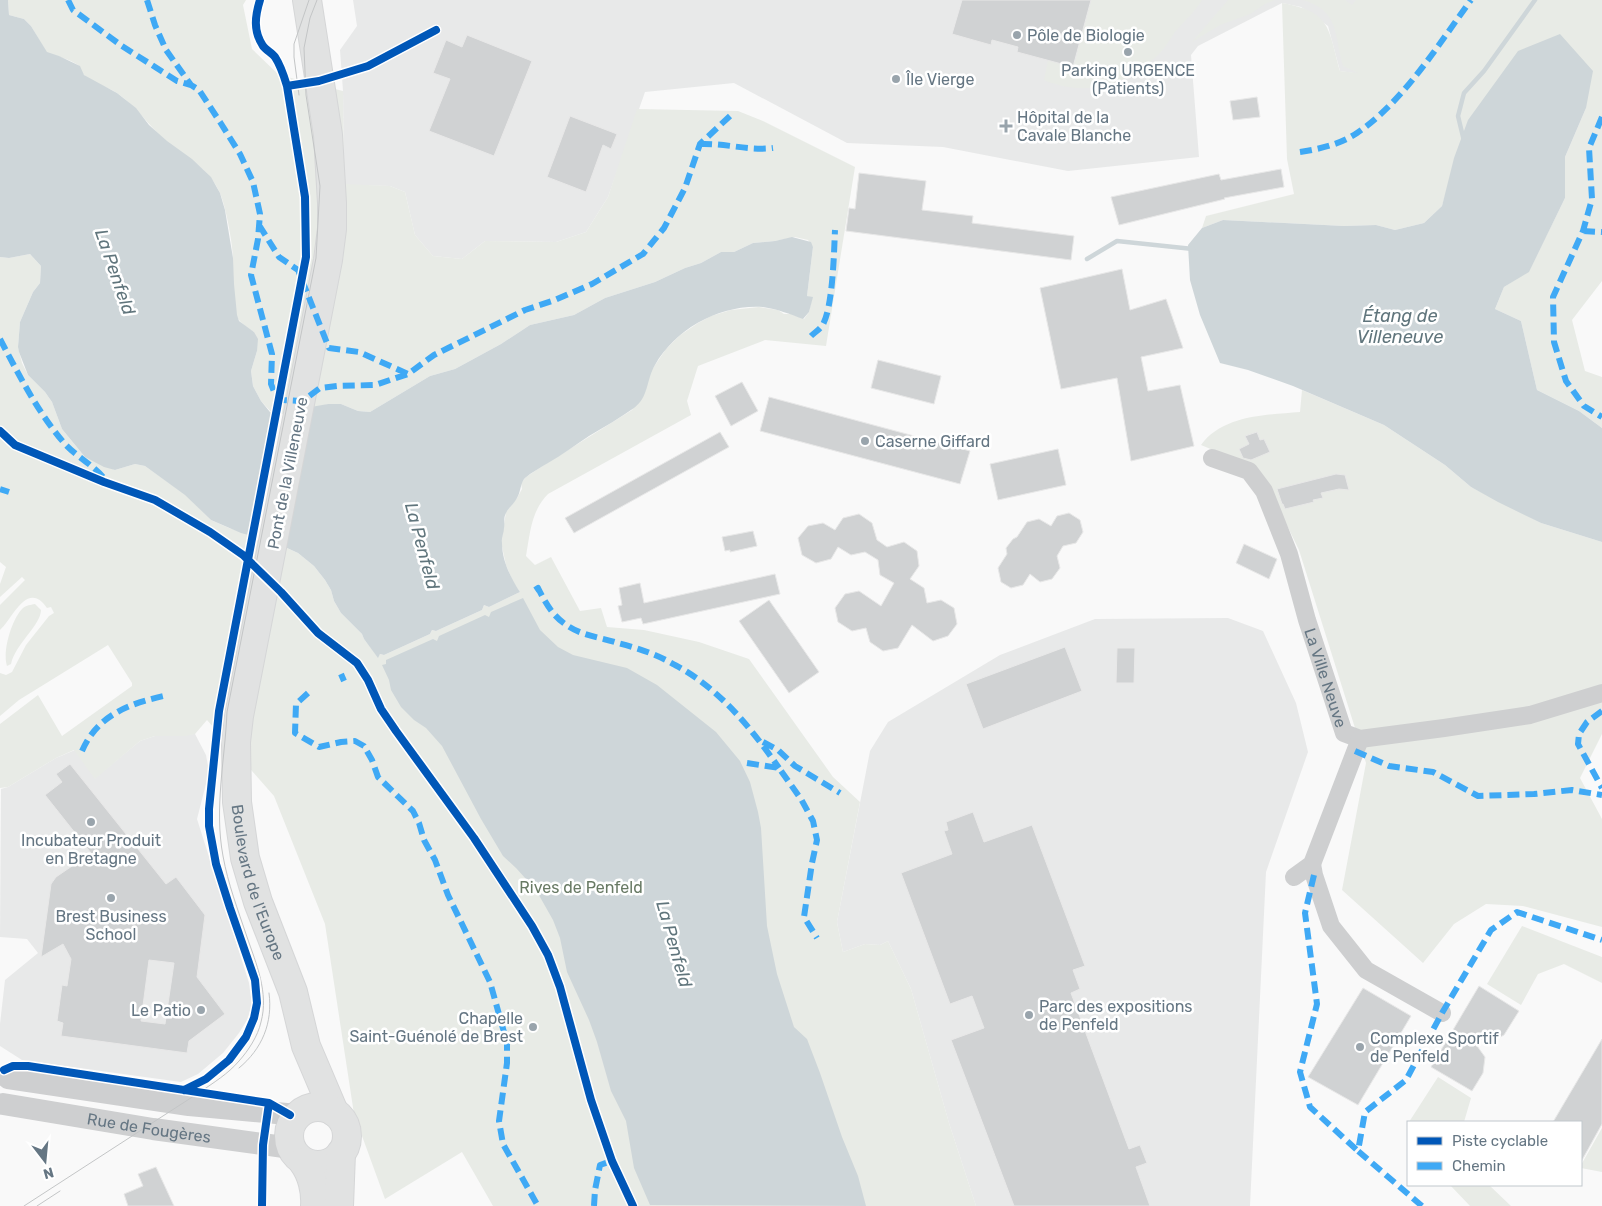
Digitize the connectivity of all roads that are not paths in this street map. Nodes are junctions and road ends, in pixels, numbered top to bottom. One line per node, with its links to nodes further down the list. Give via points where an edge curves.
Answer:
1 (307, 0): 4 (main road, Pont de la Villeneuve, via 328,135 332,230)
2 (1212, 458): 5 (street, La Ville Neuve, via 1249,471 1264,491 1289,554 1344,733)
3 (1602, 693): 5 (street, La Ville Neuve, via 1530,714)
4 (239, 716): 9 (main road, Boulevard de l'Europe, via 237,802 245,858 258,902 293,992)
5 (1360, 739): 6 (street)
6 (1312, 864): 7 (street); 8 (street, via 1331,926 1366,970)
7 (1294, 877)
8 (1442, 1013)
9 (306, 1046): 12 (main road, Boulevard de l'Europe); 13 (main road, Boulevard de l'Europe, via 309,1085)
10 (4, 1072): 11 (street, via 10,1087); 13 (street, Rue de Fougères, via 189,1106)
11 (1, 1105): 15 (street, Rue de Fougères, via 284,1147)
12 (334, 1112): 13 (main road, via 319,1107); 14 (main road, Boulevard de l'Europe, via 341,1118 347,1136)
13 (300, 1113): 15 (main road, Boulevard de l'Europe, via 290,1128 290,1144)
14 (341, 1153): 15 (main road, via 328,1164 320,1165); 17 (main road, Boulevard de l'Europe)
15 (298, 1157): 16 (main road, Boulevard de l'Europe, via 309,1170)
16 (315, 1206)
17 (339, 1206)

